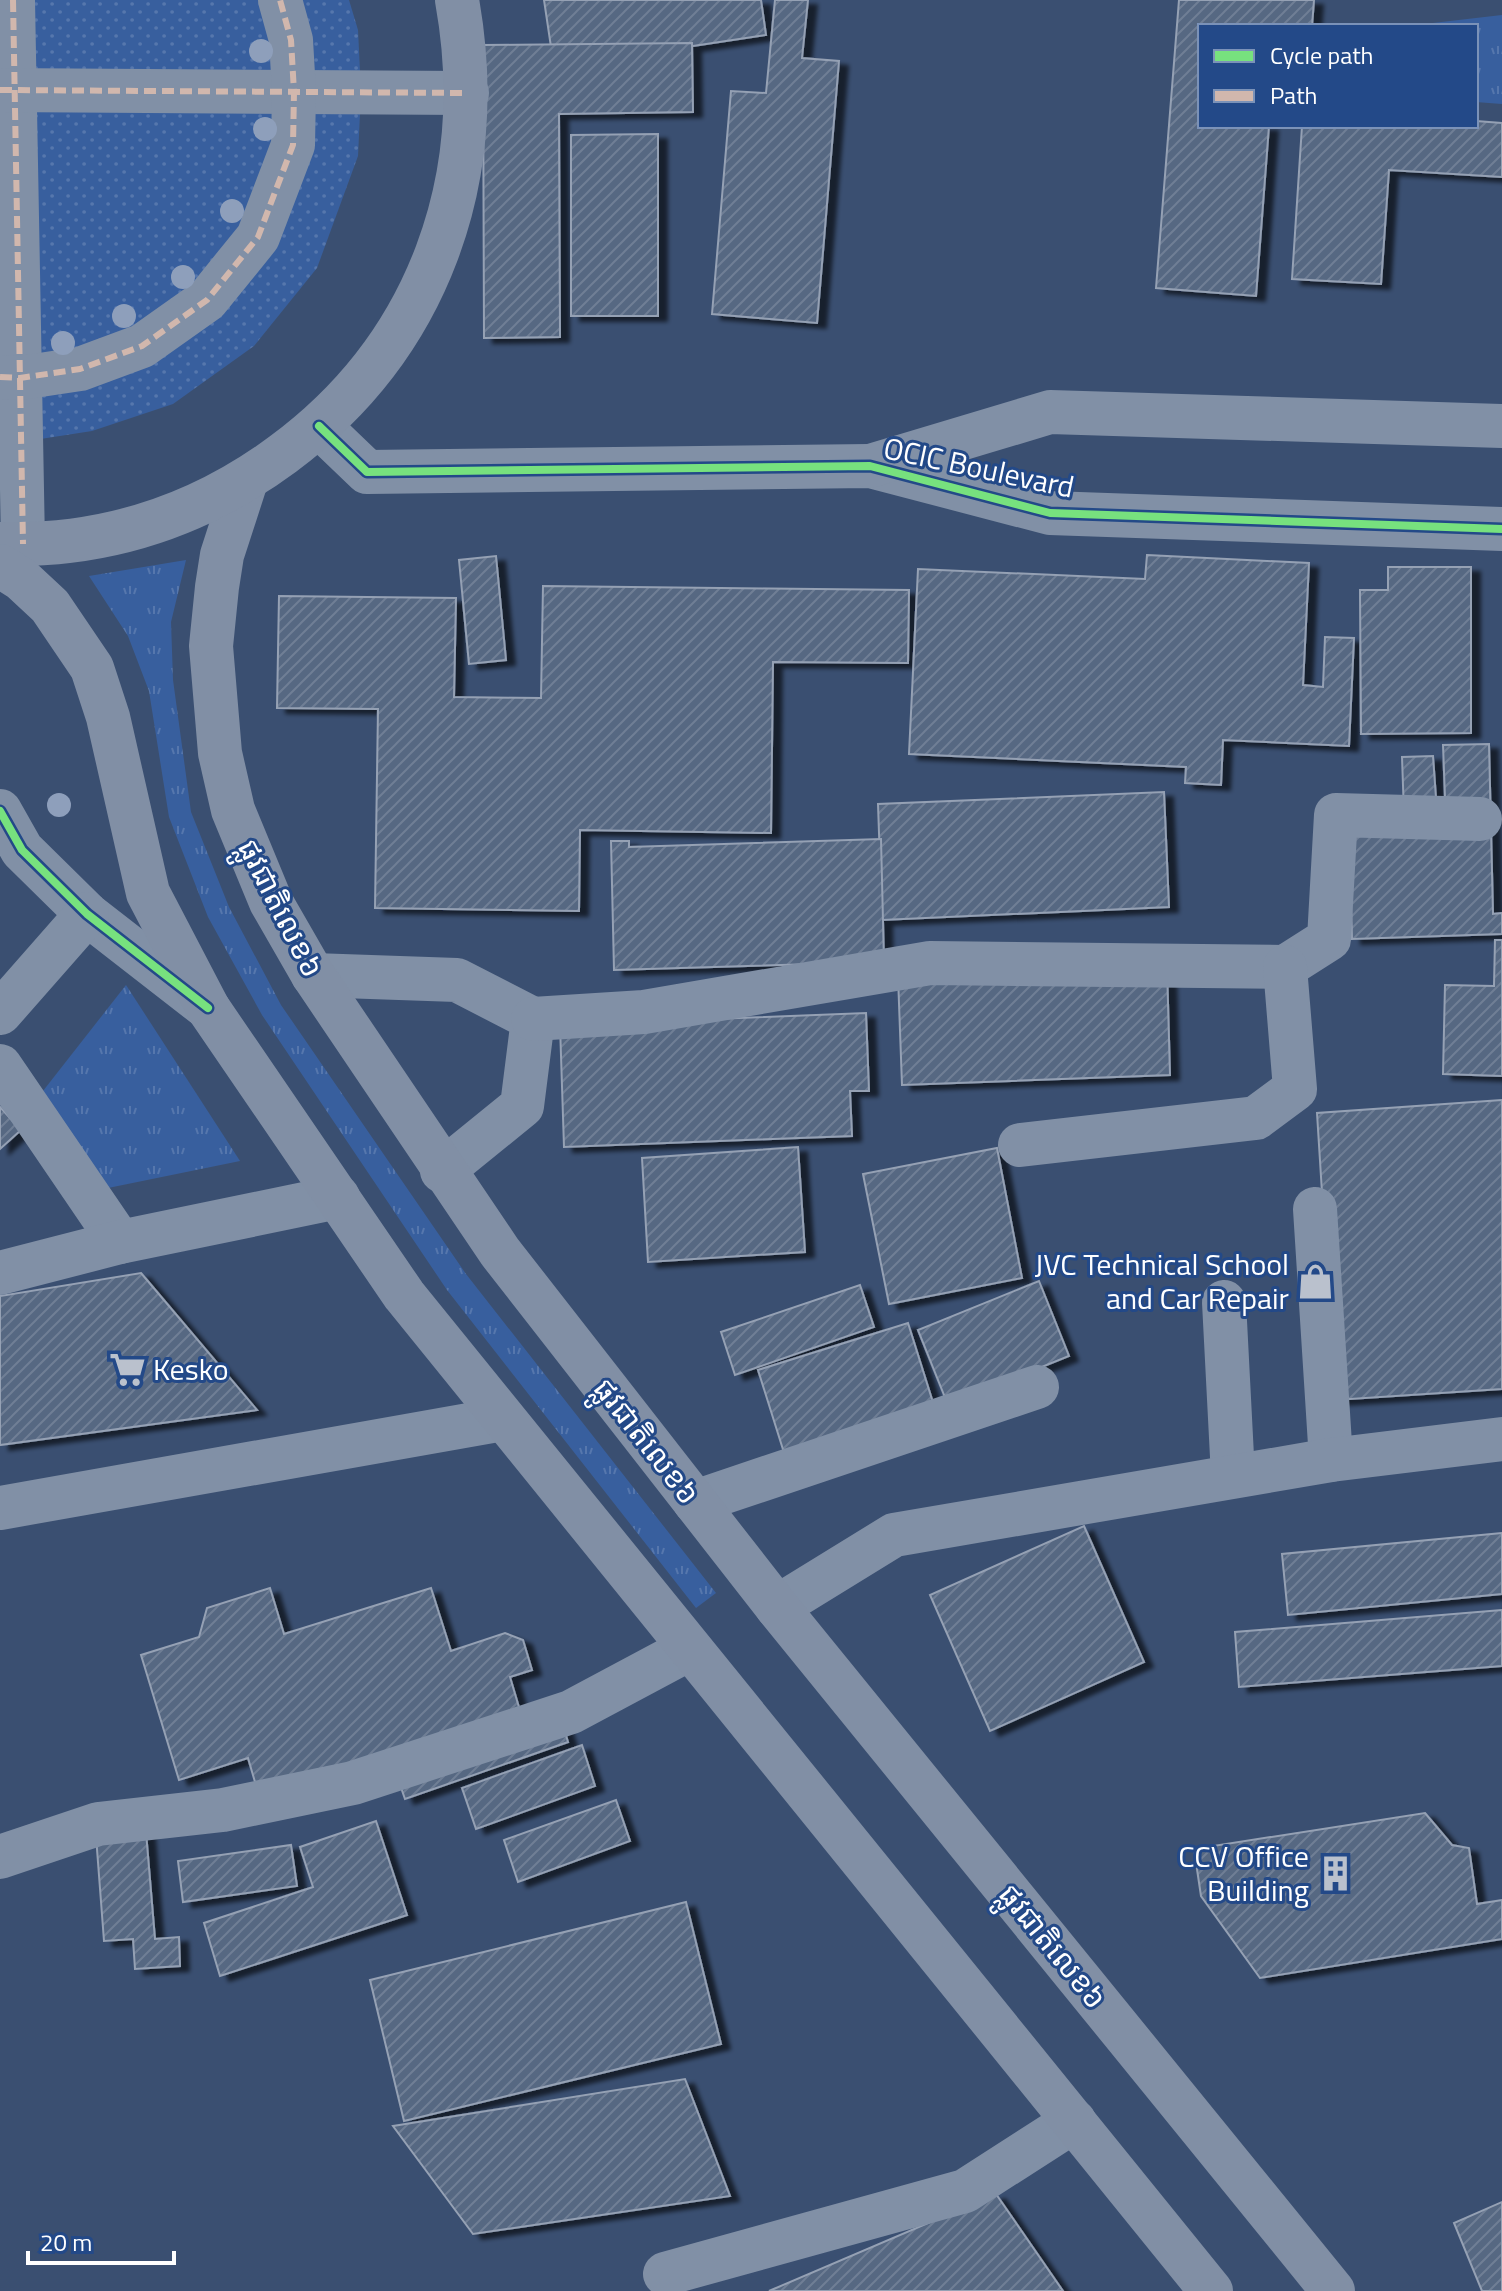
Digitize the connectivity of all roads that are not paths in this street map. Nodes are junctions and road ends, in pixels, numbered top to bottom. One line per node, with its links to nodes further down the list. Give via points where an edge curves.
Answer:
1 (13, 0): 4 (street)
2 (280, 0): 5 (street, via 291,40)
3 (457, 0): 6 (highway)
4 (7, 90): 5 (street); 7 (street)
5 (294, 92): 6 (street); 7 (street, via 293,145 258,237 207,300 142,346 80,369)
6 (467, 93): 8 (highway, via 457,185 429,274 378,363)
7 (10, 377): 13 (street)
8 (319, 426): 10 (street, OCIC Boulevard, via 367,472); 11 (highway)
9 (1502, 426): 10 (street, OCIC Boulevard, via 1050,412)
10 (870, 466): 12 (street, OCIC Boulevard, via 1050,513)
11 (246, 481): 13 (highway, via 197,506 129,530); 18 (highway, ផ្លូវជាតិលេខ៦, via 222,555 211,646 220,753 233,810 271,902)
12 (1502, 529)
13 (8, 551): 19 (highway, via 21,579 50,606 92,668 148,893)
14 (0, 811): 16 (street, via 22,850)
15 (1480, 819): 17 (street, via 1336,815 1329,939)
16 (87, 914): 19 (street); 20 (street)
17 (1285, 967): 21 (street, via 930,963 644,1012); 23 (street, via 1295,1089 1256,1118)
18 (313, 975): 21 (street, via 457,980); 24 (highway, ផ្លូវជាតិលេខ៦)
19 (208, 1008): 25 (highway)
20 (0, 1013)
21 (533, 1019): 24 (street, via 522,1106)
22 (0, 1066): 27 (street)
23 (1020, 1145)
24 (442, 1171): 35 (highway, ផ្លូវជាតិលេខ៦)
25 (338, 1197): 27 (street); 31 (highway, via 404,1295)
26 (1315, 1209): 33 (street)
27 (120, 1242): 28 (street)
28 (0, 1273)
29 (1224, 1302): 34 (street)
30 (1037, 1387): 35 (street)
31 (503, 1419): 36 (street); 38 (highway)
32 (1502, 1439): 33 (street)
33 (1331, 1460): 34 (street)
34 (1233, 1476): 37 (street, via 894,1535)
35 (695, 1502): 37 (highway, ផ្លូវជាតិលេខ៦)
36 (0, 1508)
37 (777, 1607): 43 (highway, ផ្លូវជាតិលេខ៦)
38 (689, 1649): 39 (street, via 571,1712 353,1783 223,1810 98,1824); 40 (highway)
39 (0, 1857)
40 (1074, 2121): 41 (street, via 965,2191); 42 (highway)
41 (665, 2274)
42 (1211, 2291)
43 (1333, 2291)

